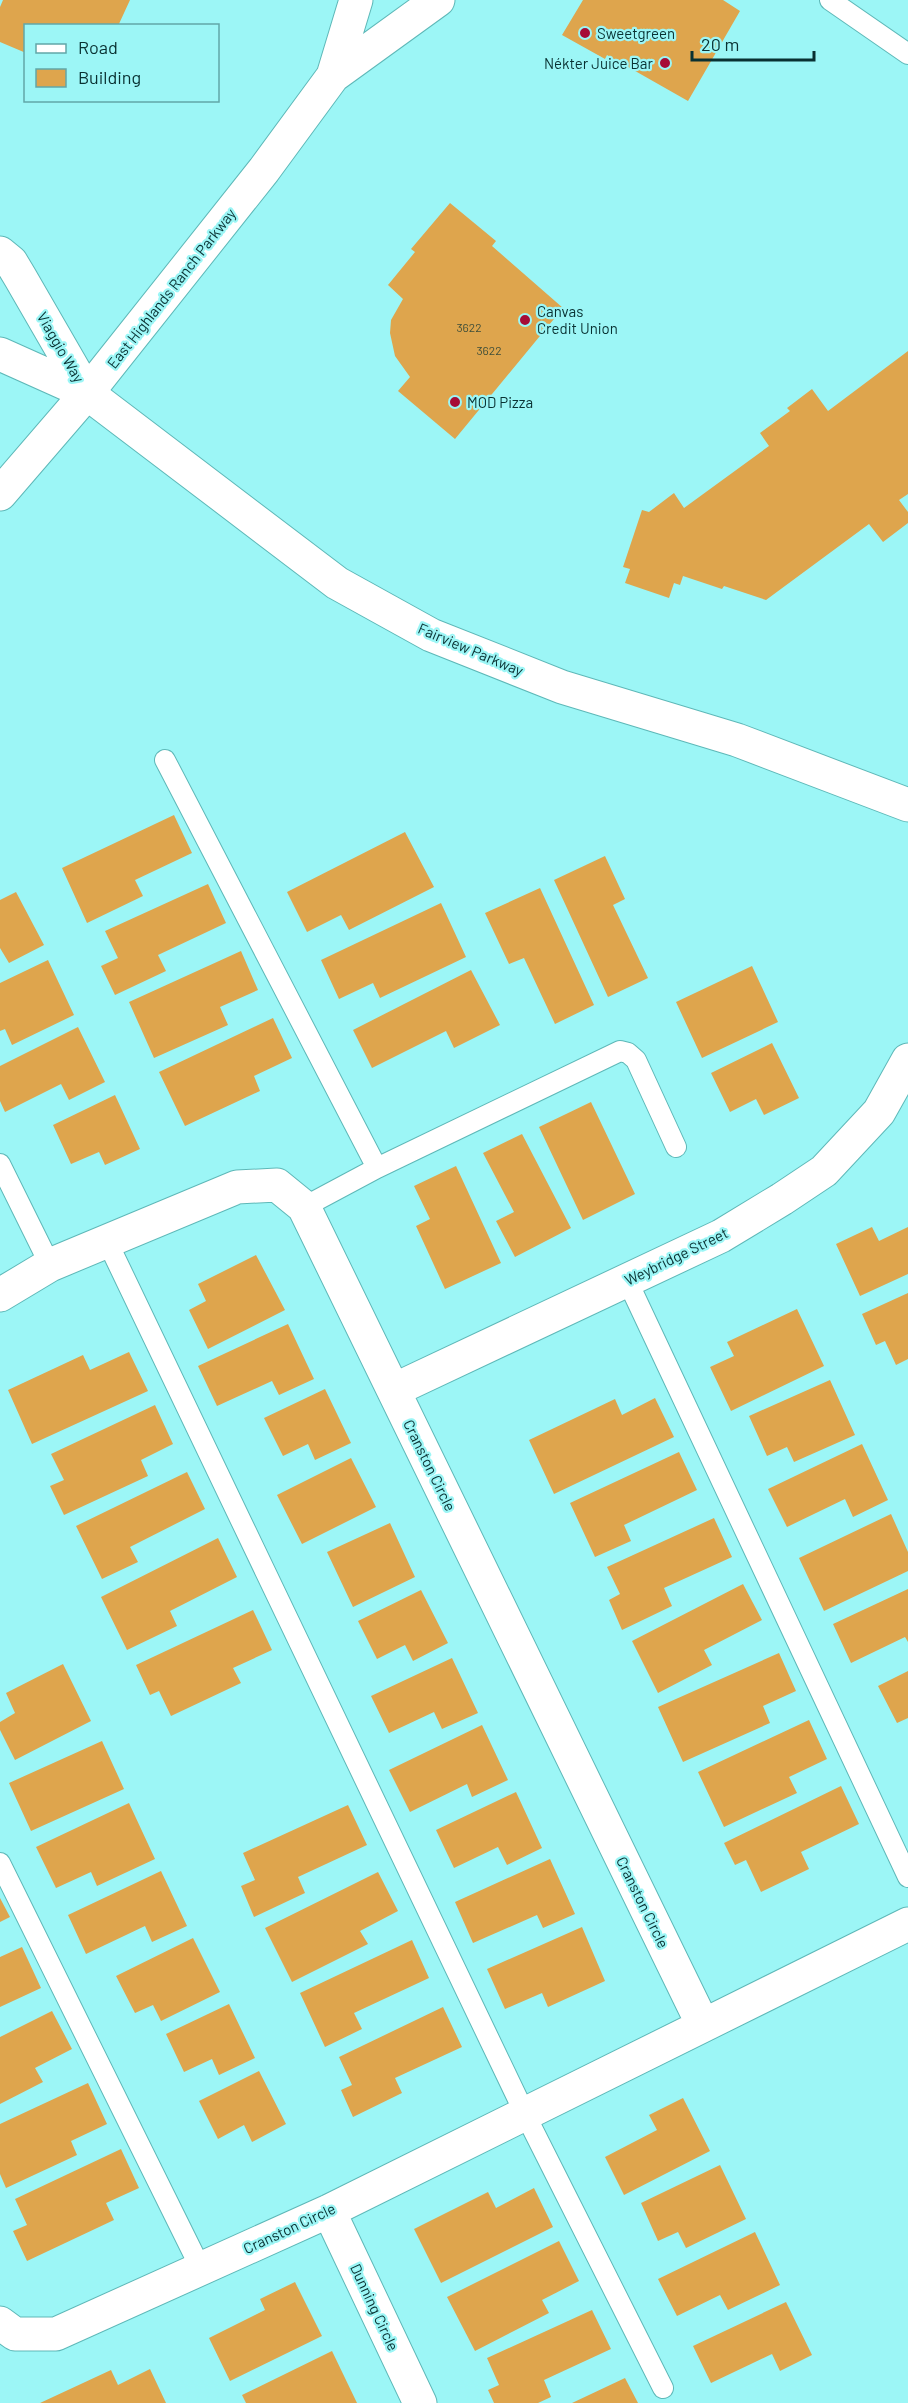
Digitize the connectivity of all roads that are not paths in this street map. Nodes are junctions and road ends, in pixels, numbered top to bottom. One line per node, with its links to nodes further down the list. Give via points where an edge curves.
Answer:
1 (356, 0): 5 (street, East Highlands Ranch Parkway)
2 (438, 0): 5 (street, East Highlands Ranch Parkway)
3 (830, 0): 4 (lane)
4 (908, 54)
5 (333, 76): 8 (street, East Highlands Ranch Parkway, via 264,170)
6 (0, 253): 8 (street, Viaggio Way, via 11,262)
7 (0, 354): 8 (street, Viaggio Way)
8 (87, 393): 9 (street, East Highlands Ranch Parkway); 11 (street, Fairview Parkway, via 337,583 430,635 562,687 737,740)
9 (0, 494)
10 (165, 760): 15 (lane)
11 (908, 805)
12 (908, 1060): 19 (street, Weybridge Street, via 879,1112 824,1171 721,1236)
13 (676, 1147): 15 (lane, via 636,1060 620,1051)
14 (0, 1164): 18 (lane)
15 (377, 1168): 16 (lane)
16 (304, 1207): 17 (street, Cranston Circle, via 277,1185 237,1187); 21 (street, Cranston Circle)
17 (107, 1241): 18 (street, Cranston Circle); 26 (lane)
18 (50, 1265): 20 (street, Cranston Circle)
19 (627, 1280): 21 (street, Weybridge Street); 23 (lane)
20 (0, 1295)
21 (393, 1390): 25 (street, Cranston Circle)
22 (0, 1863): 28 (lane)
23 (908, 1877)
24 (908, 1924): 25 (street, Cranston Circle)
25 (702, 2025): 26 (street, Cranston Circle)
26 (525, 2114): 27 (street, Cranston Circle); 30 (lane)
27 (329, 2211): 28 (street, Cranston Circle); 31 (street, Dunning Circle)
28 (201, 2269): 29 (street, Cranston Circle, via 56,2334 15,2334)
29 (0, 2323)
30 (663, 2388)
31 (420, 2403)

